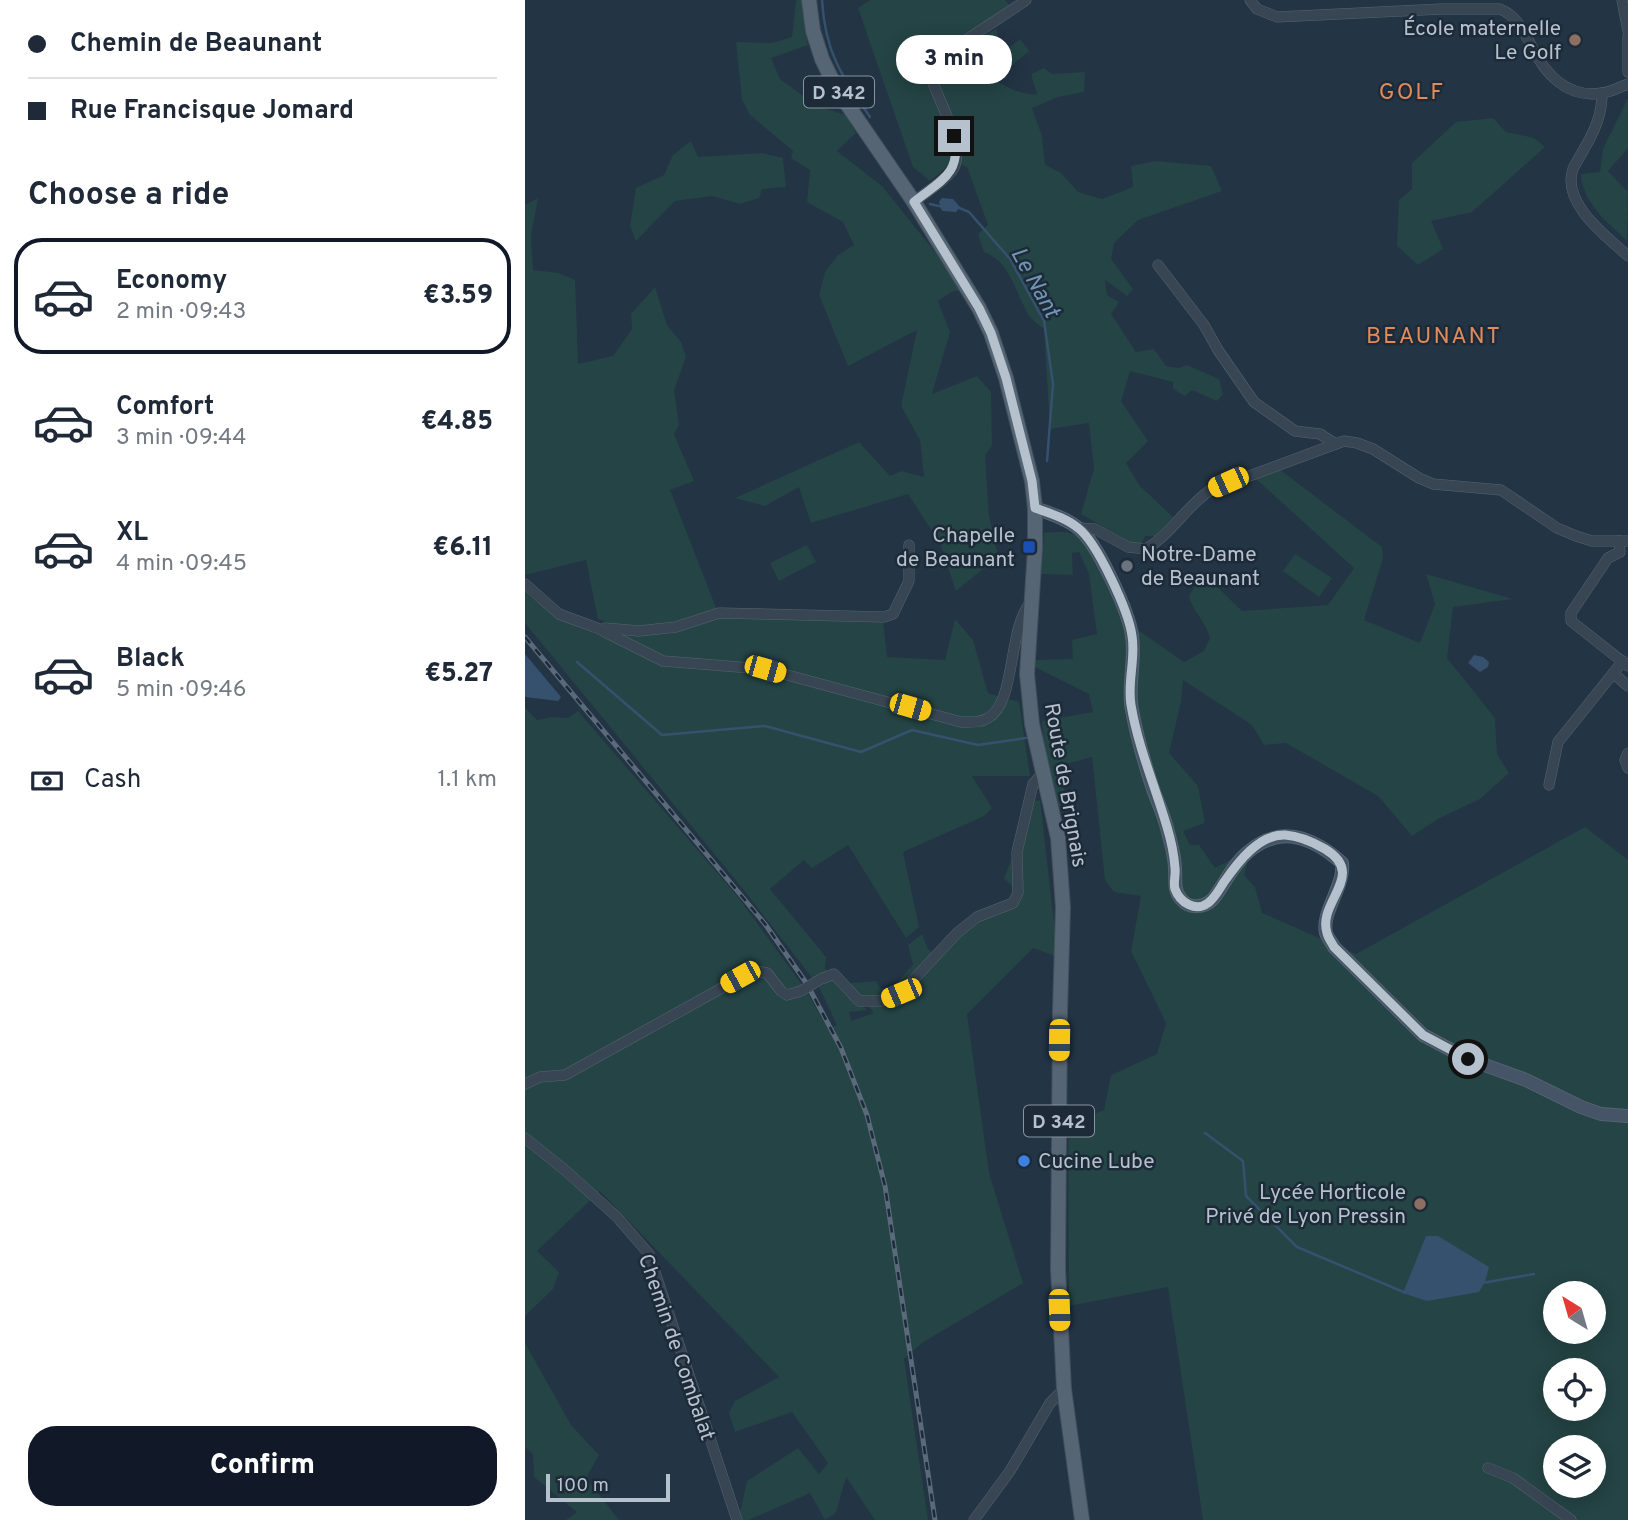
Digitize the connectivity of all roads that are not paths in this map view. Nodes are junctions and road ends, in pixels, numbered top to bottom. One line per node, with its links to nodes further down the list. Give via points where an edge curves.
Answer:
1 (809, 0): 10 (main road, D 342, via 813,31 836,88)
2 (1026, 0): 10 (street, via 935,67 933,83 954,136 956,161 952,170)
3 (1249, 0): 9 (street, via 1257,9 1277,17 1500,9 1519,23 1551,77 1575,90)
4 (1622, 0): 5 (street)
5 (1628, 31)
6 (1628, 36): 7 (street)
7 (1628, 72)
8 (1628, 84): 9 (street)
9 (1602, 93): 11 (street, via 1602,112 1573,170 1572,186 1575,200 1587,216)
10 (914, 202): 14 (main road, D 342, via 991,333 1032,481)
11 (1628, 257)
12 (1158, 265): 13 (street, via 1254,402 1295,430 1320,434)
13 (1334, 443): 15 (street, via 1209,491 1146,549 1128,547 1094,529); 17 (street, via 1373,449 1433,484 1501,491 1557,528)
14 (1035, 508): 15 (street); 19 (main road, D 342)
15 (1079, 528): 29 (street, via 1100,557 1129,622 1133,638 1130,701 1167,827 1175,888 1181,900 1190,906 1211,901 1247,853 1269,839 1284,835 1311,841 1342,863 1343,874 1327,918 1326,932 1334,947 1423,1035 1581,1107)
16 (909, 545): 20 (street, via 909,581 893,614 884,617 719,613 676,627 639,631)
17 (1624, 548): 21 (street, via 1608,558 1571,612 1571,621)
18 (525, 584): 20 (street, via 559,614)
19 (1032, 601): 20 (street, via 1020,617 999,706 991,718 977,723 765,669 663,661); 26 (main road, Route de Brignais / D 342, via 1027,674)
20 (597, 628)
21 (1625, 664): 22 (street)
22 (1613, 673): 23 (street); 27 (street, via 1558,742)
23 (1628, 686)
24 (1628, 753): 25 (street)
25 (1628, 768)
26 (1042, 774): 28 (street, bridge, via 1033,785 1017,852 1018,893 1013,903 977,917 957,933 901,993 882,1001 859,1001 834,974 786,995 767,973 755,971 565,1075 540,1077); 31 (main road, Route de Brignais / D 342, via 1058,838 1063,907 1058,1269)
27 (1549, 785)
28 (525, 1084)
29 (1628, 1116)
30 (525, 1139): 33 (street, Chemin de Combalat, via 617,1217 649,1254)
31 (1064, 1389): 34 (street); 35 (main road, Route de Brignais / D 342)
32 (1488, 1468): 36 (street, via 1513,1478)
33 (737, 1520)
34 (974, 1520)
35 (1082, 1520)
36 (1571, 1520)

